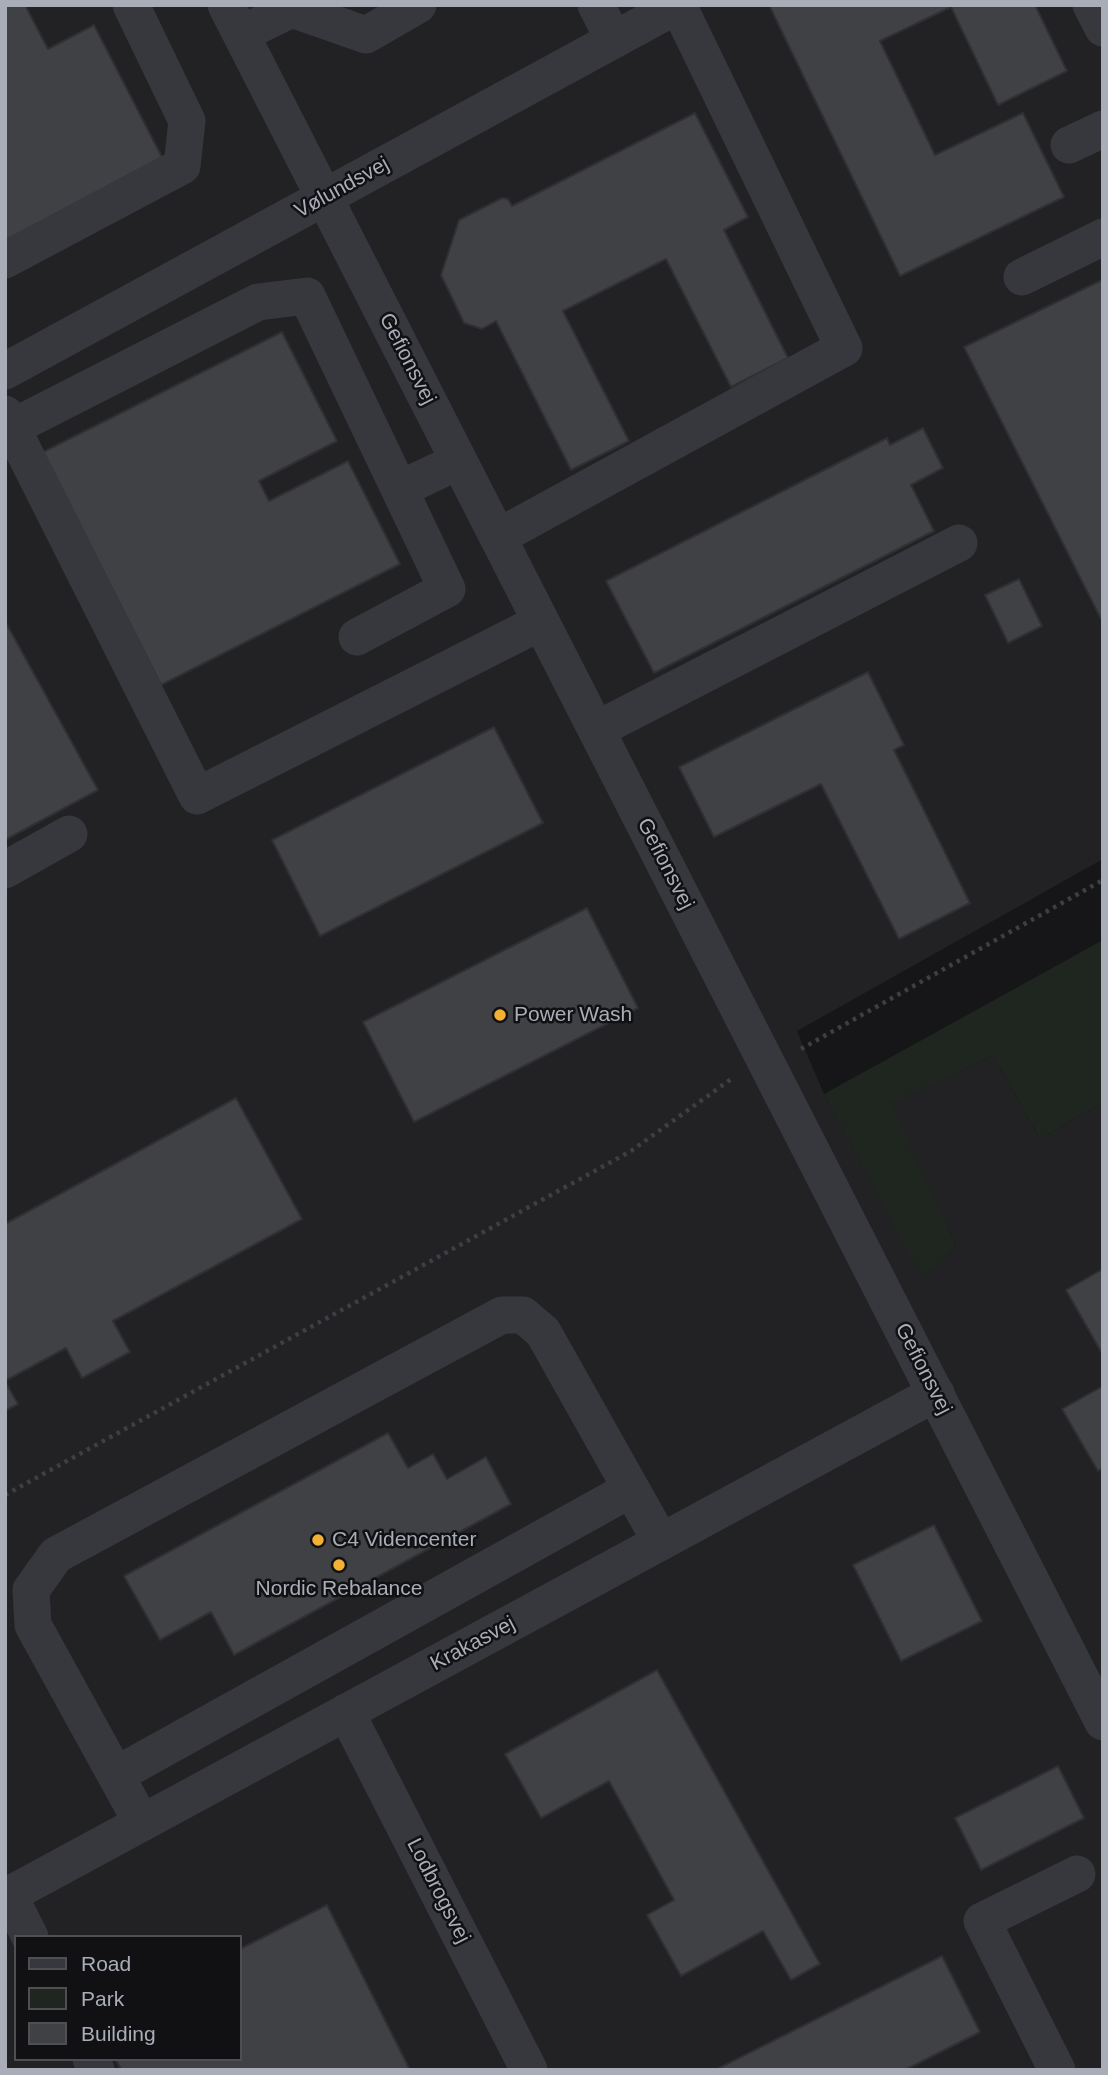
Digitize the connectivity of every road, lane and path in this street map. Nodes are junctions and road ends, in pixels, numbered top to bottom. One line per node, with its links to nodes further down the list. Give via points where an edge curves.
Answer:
1 (131, 5): 13 (street, via 187,121 182,166)
2 (418, 5): 6 (street, via 366,35 292,9)
3 (596, 5): 8 (street)
4 (678, 5): 8 (street, Vølundsvej); 19 (street, via 845,348)
5 (1091, 5): 7 (street)
6 (233, 19): 11 (street, Gefionsvej)
7 (1103, 28)
8 (614, 40): 11 (street, Vølundsvej)
9 (1103, 129): 10 (street)
10 (1069, 145)
11 (324, 197): 15 (street, Vølundsvej); 17 (street, Gefionsvej)
12 (1103, 237): 14 (street)
13 (5, 260)
14 (1022, 277)
15 (5, 371)
16 (9, 421): 18 (street, via 258,302 306,296); 21 (street, via 197,796)
17 (459, 461): 18 (street); 19 (street, Gefionsvej)
18 (400, 489): 22 (street, via 447,589)
19 (498, 537): 21 (street, Gefionsvej)
20 (959, 543): 23 (street)
21 (541, 622): 23 (street, Gefionsvej)
22 (357, 637)
23 (596, 730): 27 (street, Gefionsvej)
24 (69, 834): 25 (street)
25 (5, 870)
26 (1103, 880): 27 (path)
27 (766, 1062): 28 (street, Gefionsvej); 30 (path, via 631,1151)
28 (936, 1394): 31 (street, Krakasvej); 33 (street, Gefionsvej)
29 (631, 1489): 31 (street); 34 (street); 34 (street, via 543,1332 523,1315 502,1315 56,1555 31,1590 33,1625)
30 (5, 1495)
31 (661, 1542): 32 (street, Krakasvej)
32 (346, 1712): 35 (street, Krakasvej); 39 (street, Lodbrogsvej)
33 (1103, 1722)
34 (116, 1775): 35 (street)
35 (142, 1823): 37 (street, Krakasvej)
36 (1077, 1874): 40 (street, via 982,1921)
37 (7, 1896): 38 (street, Krakasvej)
38 (29, 1935)
39 (529, 2070)
40 (1057, 2070)

